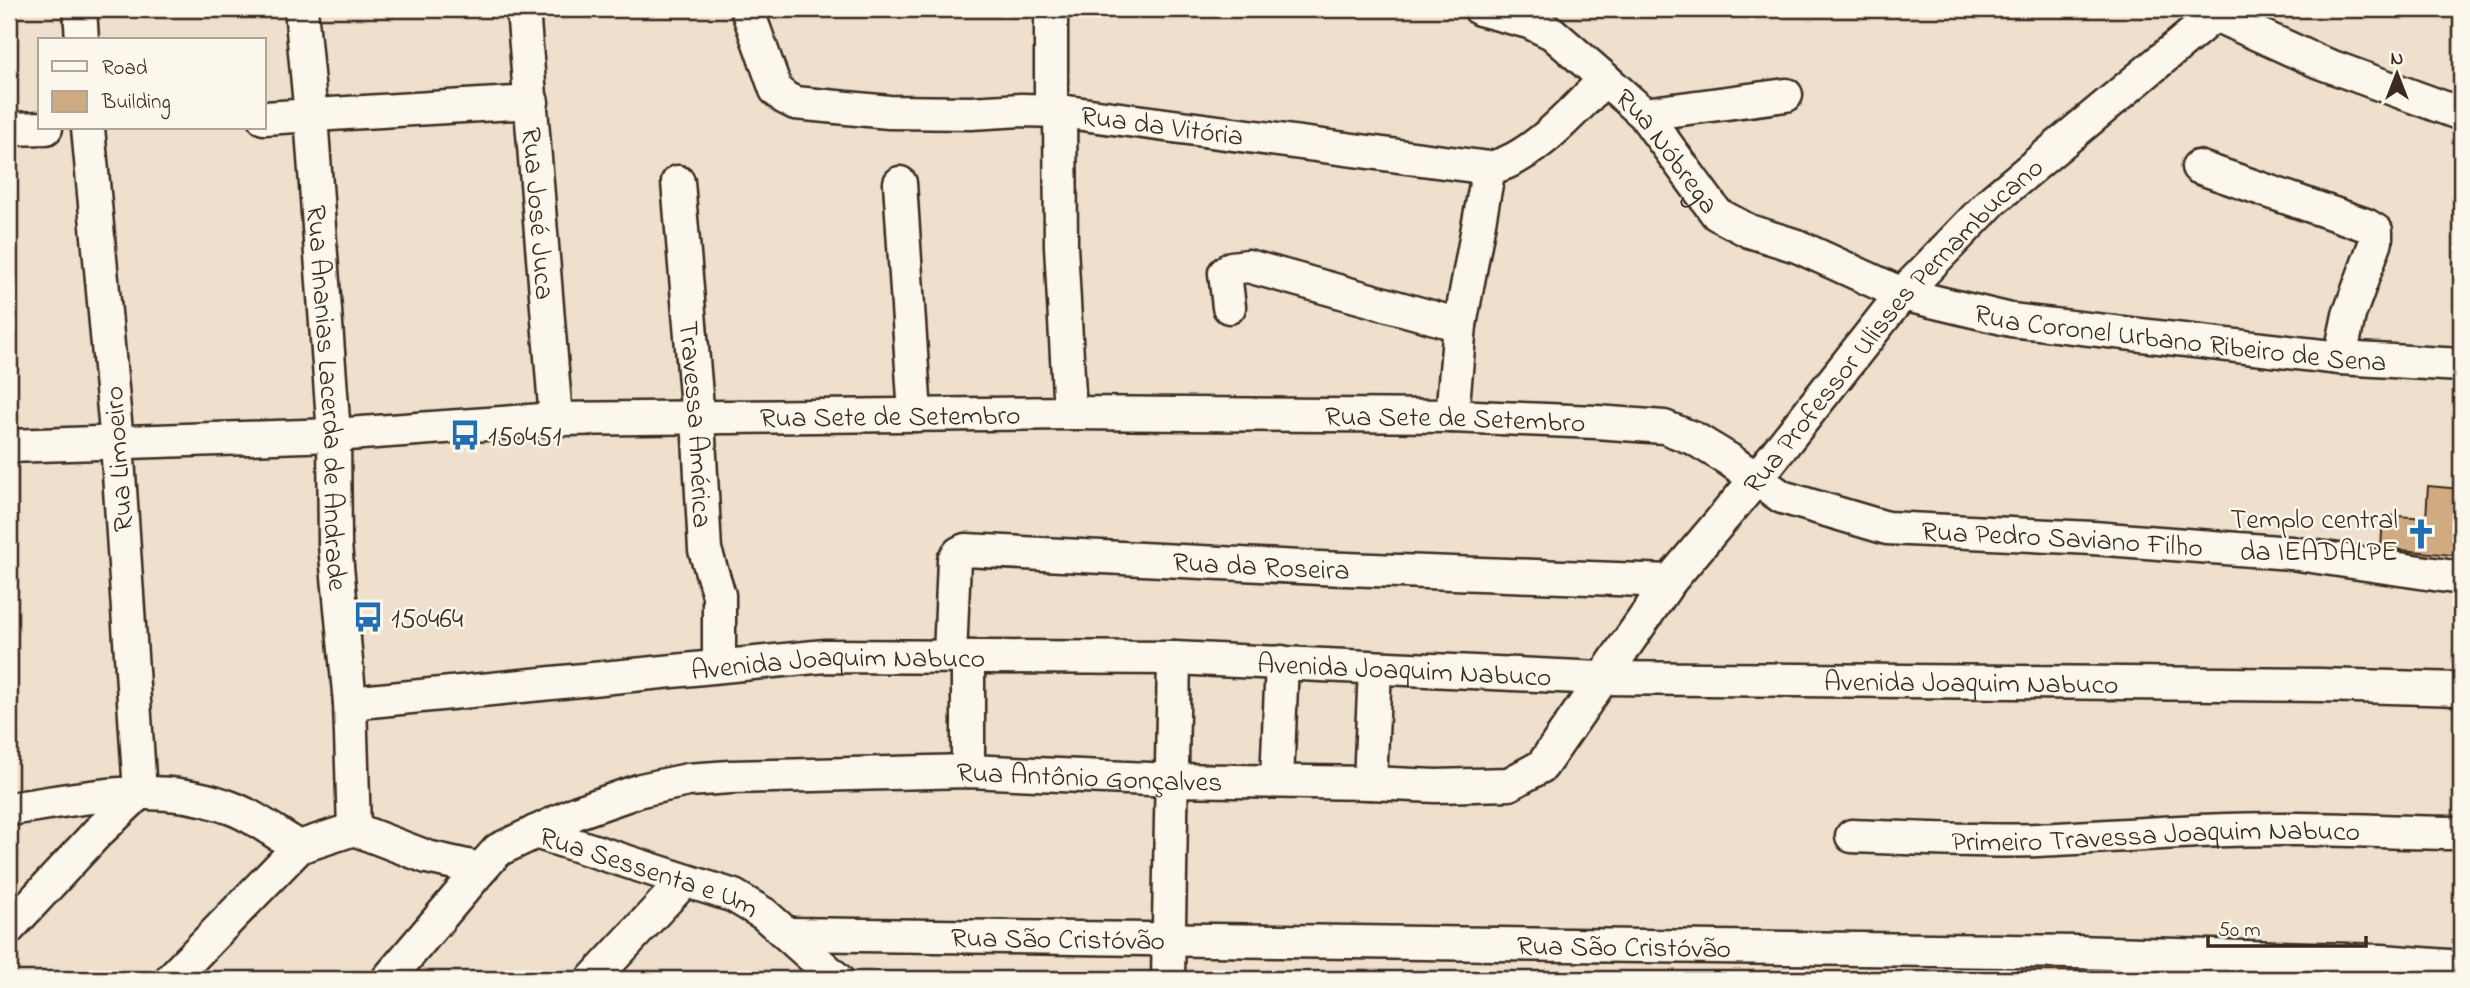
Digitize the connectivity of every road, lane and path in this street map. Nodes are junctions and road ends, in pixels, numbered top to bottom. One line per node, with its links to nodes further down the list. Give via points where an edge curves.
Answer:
1 (80, 9): 8 (street)
2 (300, 9): 15 (street, Rua Ananias Lacerda de Andrade)
3 (523, 9): 11 (street, Rua José Juca)
4 (747, 9): 12 (street, Rua da Vitória, via 776,90 795,103 889,112)
5 (1051, 9): 12 (street)
6 (1480, 9): 9 (street, Rua Nóbrega, via 1552,33)
7 (2213, 11): 14 (street, via 2319,62); 24 (street, Rua Professor Ulisses Pernambucano, via 1993,200)
8 (82, 38)
9 (1605, 79): 13 (street, Rua Nóbrega); 21 (street, Rua da Vitória, via 1518,158)
10 (1786, 95): 13 (street)
11 (532, 102): 15 (street); 32 (street, Rua José Juca)
12 (1055, 111): 21 (street, Rua da Vitória); 29 (street)
13 (1644, 114): 24 (street, Rua Nóbrega, via 1717,214)
14 (2461, 114)
15 (311, 116): 16 (street); 34 (street, Rua Ananias Lacerda de Andrade)
16 (266, 118)
17 (38, 128): 18 (street)
18 (9, 129)
19 (88, 130): 35 (street, Rua Limoeiro)
20 (2198, 167): 27 (street, via 2376,231 2348,315)
21 (1489, 168): 26 (street)
22 (678, 182): 33 (street, Travessa América)
23 (900, 183): 30 (street)
24 (1902, 294): 27 (street, Rua Coronel Urbano Ribeiro de Sena, via 2011,320); 37 (street, Rua Professor Ulisses Pernambucano)
25 (1229, 307): 26 (street, via 1225,273 1248,266)
26 (1460, 325): 31 (street)
27 (2340, 358): 28 (street, Rua Coronel Urbano Ribeiro de Sena)
28 (2461, 365)
29 (1070, 414): 30 (street, Rua Sete de Setembro); 31 (street, Rua Sete de Setembro)
30 (915, 415): 33 (street, Rua Sete de Setembro)
31 (1452, 416): 37 (street, Rua Sete de Setembro, via 1664,427 1695,439)
32 (556, 419): 33 (street, Rua Sete de Setembro); 34 (street, Rua Sete de Setembro)
33 (698, 419): 43 (street, Travessa América, via 705,550 719,594)
34 (334, 435): 35 (street, Rua Sete de Setembro); 47 (street, Rua Ananias Lacerda de Andrade, via 335,545)
35 (117, 443): 36 (street, Rua Sete de Setembro); 52 (street, Rua Limoeiro)
36 (9, 446)
37 (1757, 478): 38 (street, Rua Pedro Saviano Filho, via 1782,497 1887,528 2291,553); 39 (street, Rua Professor Ulisses Pernambucano)
38 (2461, 578)
39 (1670, 581): 40 (street, Rua da Roseira, via 965,550 954,560); 45 (street, Rua Professor Ulisses Pernambucano)
40 (959, 657): 41 (street, Avenida Joaquim Nabuco); 43 (street, Avenida Joaquim Nabuco, via 825,656); 48 (street, Rua da Roseira)
41 (1174, 658): 42 (street, Avenida Joaquim Nabuco); 49 (street)
42 (1282, 662): 44 (street, Avenida Joaquim Nabuco); 50 (street)
43 (719, 665): 47 (street, Avenida Joaquim Nabuco)
44 (1375, 668): 45 (street, Avenida Joaquim Nabuco); 51 (street)
45 (1601, 678): 46 (street, Avenida Joaquim Nabuco); 51 (street, Rua Antônio Gonçalves, via 1542,766 1509,784)
46 (2461, 689)
47 (350, 704): 54 (street, Rua Ananias Lacerda de Andrade)
48 (968, 771): 49 (street, Rua Antônio Gonçalves); 55 (street, Rua Antônio Gonçalves, via 688,780 641,790)
49 (1172, 780): 50 (street, Rua Antônio Gonçalves); 63 (street)
50 (1278, 781): 51 (street, Rua Antônio Gonçalves)
51 (1370, 783)
52 (140, 792): 53 (street); 58 (street, via 225,805); 61 (street)
53 (9, 809)
54 (354, 829): 58 (street); 59 (street, via 427,857)
55 (535, 832): 59 (street, Rua Sessenta e Um, via 498,850); 60 (street, Rua Sessenta e Um)
56 (2461, 833): 57 (street, Primeiro Travessa Joaquim Nabuco, via 2298,829 2036,840)
57 (1852, 836)
58 (299, 847): 67 (street)
59 (481, 869): 68 (street, Rua Sessenta e Um)
60 (684, 881): 62 (street, Rua Sessenta e Um, via 734,896); 69 (street)
61 (9, 928)
62 (788, 934): 63 (street, Rua São Cristóvão); 66 (street, Rua Sessenta e Um)
63 (1169, 940): 64 (street, Rua São Cristóvão); 70 (street)
64 (2075, 965): 65 (street, Rua São Cristóvão, via 2382,961)
65 (2461, 967)
66 (823, 975)
67 (171, 979)
68 (388, 979)
69 (593, 979)
70 (1168, 979)

